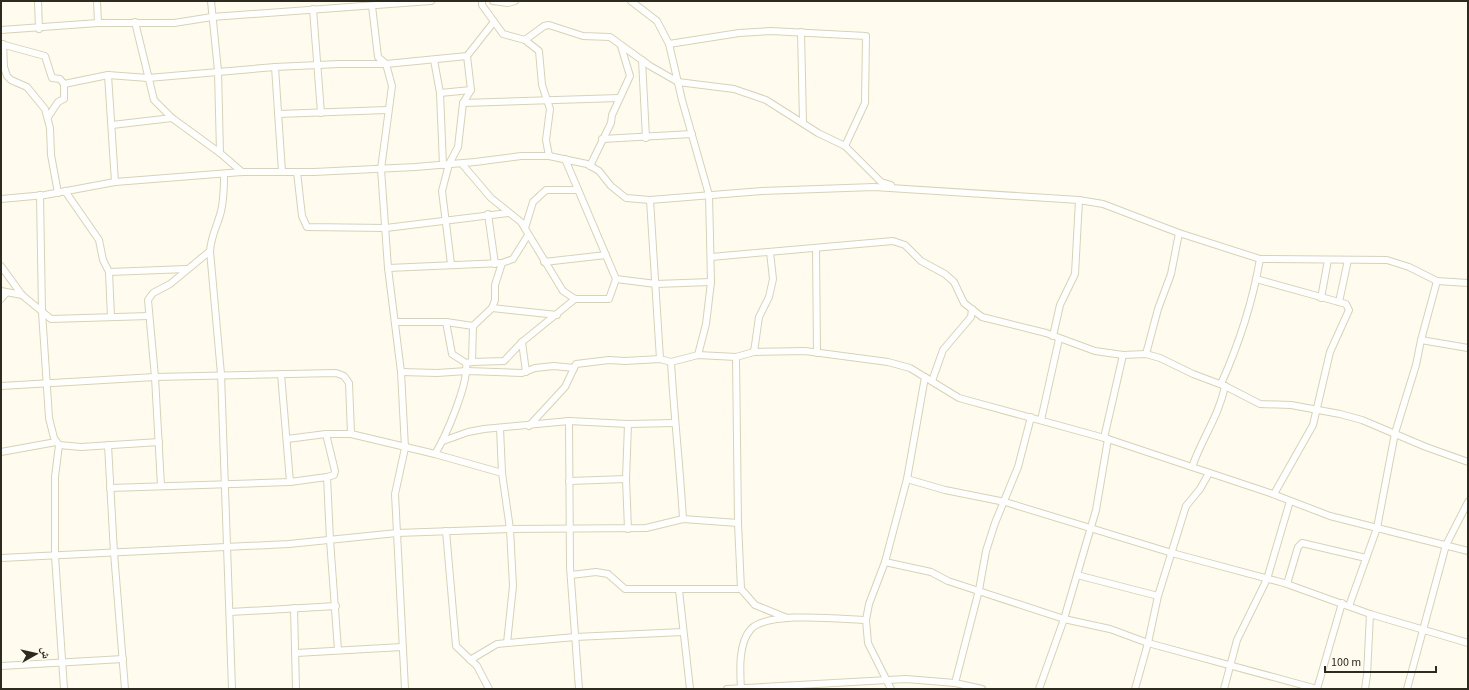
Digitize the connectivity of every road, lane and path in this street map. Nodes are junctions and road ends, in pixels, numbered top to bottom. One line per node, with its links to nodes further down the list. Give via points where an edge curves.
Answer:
1 (38, 1): 15 (street)
2 (97, 1): 13 (street)
3 (211, 1): 11 (street)
4 (431, 1): 9 (street)
5 (482, 1): 14 (street)
6 (493, 1): 7 (street)
7 (515, 1)
8 (630, 1): 20 (street, via 657,21)
9 (369, 4): 10 (street); 26 (street, via 378,57)
10 (313, 9): 11 (street); 25 (street)
11 (212, 17): 12 (street, via 174,23); 28 (street)
12 (135, 22): 13 (street); 30 (street)
13 (98, 23): 15 (street)
14 (493, 23): 18 (street, via 506,37); 22 (street)
15 (39, 29): 16 (street)
16 (1, 30)
17 (801, 32): 20 (street, via 739,33); 43 (street); 48 (street, via 866,36 865,104)
18 (525, 40): 21 (street, via 549,25 583,36 610,37); 36 (street, via 539,50 542,84)
19 (2, 44): 32 (street, via 45,56 52,78 60,79); 41 (street, via 7,76 27,87 45,109)
20 (669, 44): 31 (street)
21 (621, 46): 24 (street); 35 (street, via 630,76)
22 (467, 56): 23 (street); 33 (street)
23 (434, 60): 26 (street); 34 (street)
24 (642, 60): 31 (street, via 662,75); 46 (street)
25 (317, 64): 26 (street); 27 (street); 39 (street)
26 (386, 64): 38 (street, via 392,86)
27 (275, 67): 28 (street); 40 (street)
28 (218, 71): 30 (street); 49 (street)
29 (108, 75): 30 (street); 32 (street); 44 (street)
30 (148, 78): 42 (street, via 154,100)
31 (678, 82): 43 (street, via 734,89 752,94); 45 (street)
32 (64, 84): 41 (street, via 64,99 58,102)
33 (471, 90): 34 (street); 37 (street)
34 (440, 93): 53 (street)
35 (619, 98): 36 (street); 47 (street)
36 (548, 101): 37 (street); 50 (street, via 550,118 546,140)
37 (463, 103): 53 (street, via 458,147)
38 (387, 110): 39 (street); 55 (street)
39 (321, 113): 40 (street)
40 (278, 114): 57 (street)
41 (48, 118): 64 (street)
42 (172, 118): 44 (street); 49 (street)
43 (803, 123): 48 (street)
44 (112, 125): 60 (street)
45 (692, 134): 46 (street); 66 (street)
46 (646, 138): 47 (street)
47 (602, 139): 54 (street)
48 (845, 146): 61 (street, via 881,182)
49 (220, 153): 56 (street)
50 (549, 156): 51 (street); 52 (street, via 522,156)
51 (565, 159): 54 (street); 62 (street)
52 (462, 164): 53 (street); 70 (street)
53 (446, 165): 55 (street); 72 (street, via 442,191)
54 (590, 166): 68 (street, via 599,171 611,186 626,198)
55 (381, 169): 58 (street); 73 (street)
56 (242, 172): 57 (street); 59 (street)
57 (282, 172): 58 (street)
58 (297, 172): 73 (street, via 302,216 307,227)
59 (224, 175): 60 (street); 78 (street, via 220,216 212,234)
60 (115, 182): 63 (street)
61 (904, 188): 66 (street, via 874,187); 69 (street)
62 (578, 190): 74 (street, via 546,190 533,202); 80 (street)
63 (65, 191): 64 (street); 91 (street, via 99,240 103,260)
64 (58, 193): 65 (street)
65 (40, 195): 67 (street); 106 (street)
66 (709, 195): 68 (street); 81 (street)
67 (1, 199)
68 (650, 200): 97 (street)
69 (1079, 200): 75 (street, via 1103,204); 113 (street, via 1075,274 1060,305)
70 (508, 213): 71 (street); 74 (street, via 521,222)
71 (488, 214): 72 (street); 86 (street)
72 (445, 220): 73 (street); 87 (street)
73 (386, 228): 89 (street)
74 (524, 228): 76 (street)
75 (1179, 234): 82 (street); 119 (street, via 1171,274)
76 (528, 235): 85 (street); 86 (street, via 513,259)
77 (816, 248): 79 (street); 105 (street, via 893,241 905,246 921,261 945,274 954,282 964,303); 118 (street)
78 (210, 251): 90 (street); 132 (street)
79 (770, 252): 81 (street); 117 (street, via 773,278 769,297 759,317)
80 (606, 255): 85 (street); 92 (street)
81 (711, 257): 95 (street)
82 (1260, 259): 83 (street); 93 (street)
83 (1328, 260): 84 (street); 100 (street)
84 (1348, 260): 94 (street, via 1387,260 1409,267); 103 (street)
85 (544, 262): 102 (street, via 563,291)
86 (499, 263): 87 (street); 104 (street)
87 (452, 264): 89 (street)
88 (1, 266): 99 (street)
89 (388, 268): 110 (street)
90 (187, 269): 91 (street); 109 (street, via 170,284 153,293 148,300)
91 (109, 272): 108 (street)
92 (616, 279): 97 (street); 102 (street, via 609,299)
93 (1256, 279): 100 (street); 138 (street)
94 (1437, 281): 96 (street); 114 (street)
95 (711, 282): 97 (street); 120 (street, via 706,324)
96 (1468, 283)
97 (656, 284): 123 (street)
98 (4, 292): 99 (street); 101 (street)
99 (22, 295): 106 (street)
100 (1321, 298): 103 (street)
101 (1, 299)
102 (575, 299): 107 (street)
103 (1339, 302): 140 (street, via 1346,304 1349,310 1330,352)
104 (492, 308): 107 (street); 112 (street)
105 (972, 309): 113 (street, via 982,317); 136 (street, via 971,317 943,350)
106 (42, 312): 108 (street, via 51,319); 137 (street)
107 (557, 315): 115 (street)
108 (111, 316): 109 (street)
109 (149, 316): 134 (street)
110 (395, 322): 111 (street); 129 (street)
111 (446, 322): 112 (street); 125 (street, via 452,354)
112 (473, 326): 125 (street)
113 (1056, 337): 121 (street, via 1094,351); 142 (street)
114 (1421, 340): 116 (street); 148 (street, via 1412,380)
115 (522, 342): 124 (street); 131 (street)
116 (1468, 348)
117 (754, 352): 118 (street); 122 (street)
118 (817, 353): 135 (street, via 888,362 910,368)
119 (1146, 354): 121 (street); 138 (street)
120 (698, 355): 122 (street); 126 (street)
121 (1123, 355): 152 (street)
122 (736, 357): 177 (street)
123 (660, 359): 126 (street); 127 (street, via 609,360 576,364)
124 (504, 361): 125 (street); 130 (street)
125 (469, 362): 128 (street)
126 (671, 362): 144 (street)
127 (574, 368): 131 (street, via 554,366); 146 (street, via 565,387)
128 (468, 371): 129 (street); 130 (street); 153 (street)
129 (401, 372): 157 (street)
130 (503, 372): 131 (street)
131 (526, 372)
132 (221, 374): 133 (street); 134 (street); 169 (street)
133 (281, 374): 150 (street, via 336,372 344,376 349,386); 151 (street)
134 (155, 377): 137 (street); 154 (street)
135 (925, 377): 136 (street); 166 (street)
136 (932, 381): 141 (street, via 959,398)
137 (48, 384): 139 (street); 155 (street, via 50,426)
138 (1223, 385): 140 (street, via 1265,406 1286,405); 161 (street, via 1217,416 1199,447)
139 (1, 386)
140 (1317, 409): 148 (street, via 1362,420); 172 (street, via 1313,425)
141 (1031, 417): 142 (street); 174 (street, via 1018,467)
142 (1041, 420): 152 (street)
143 (569, 421): 145 (street); 146 (street); 167 (street)
144 (674, 423): 145 (street); 176 (street, via 680,462)
145 (628, 424): 165 (street)
146 (529, 426): 147 (street)
147 (500, 428): 153 (street, via 468,432); 162 (street)
148 (1395, 433): 160 (street); 180 (street)
149 (326, 434): 150 (street); 151 (street); 164 (street, via 335,471 334,475)
150 (351, 434): 157 (street)
151 (287, 439): 168 (street)
152 (1106, 439): 161 (street); 178 (street)
153 (443, 441): 159 (street)
154 (159, 442): 156 (street); 170 (street)
155 (57, 443): 156 (street, via 81,447); 158 (street); 191 (street)
156 (108, 445): 171 (street)
157 (405, 448): 159 (street); 184 (street, via 395,494)
158 (1, 452)
159 (435, 454): 162 (street)
160 (1468, 462)
161 (1192, 467): 163 (street)
162 (502, 473): 181 (street)
163 (1209, 473): 172 (street); 190 (street, via 1186,506)
164 (327, 477): 168 (street); 185 (street)
165 (626, 479): 167 (street); 182 (street)
166 (907, 479): 174 (street, via 945,490); 194 (street)
167 (568, 481): 179 (street)
168 (290, 482): 169 (street)
169 (225, 484): 170 (street); 187 (street)
170 (161, 486): 171 (street)
171 (110, 488): 189 (street)
172 (1274, 494): 173 (street)
173 (1290, 500): 180 (street, via 1330,516); 197 (street)
174 (1005, 502): 178 (street); 201 (street, via 986,551)
175 (1468, 502): 186 (street)
176 (683, 520): 177 (street); 182 (street)
177 (738, 523): 199 (street)
178 (1092, 527): 190 (street); 196 (street)
179 (569, 528): 181 (street); 182 (street); 195 (street)
180 (1376, 528): 186 (street); 193 (street)
181 (510, 529): 183 (street); 215 (street, via 513,586)
182 (628, 529)
183 (446, 531): 184 (street); 222 (street, via 456,646)
184 (397, 533): 185 (street); 218 (street)
185 (330, 540): 187 (street); 204 (street)
186 (1446, 545): 188 (street); 212 (street)
187 (227, 547): 189 (street); 207 (street)
188 (1468, 551)
189 (114, 553): 191 (street); 221 (street)
190 (1172, 553): 197 (street); 202 (street)
191 (55, 556): 192 (street); 223 (street)
192 (1, 558)
193 (1366, 558): 198 (street, via 1302,543 1298,547); 205 (street)
194 (885, 562): 201 (street, via 931,572 948,581); 211 (street, via 869,604)
195 (571, 574): 200 (street, via 608,574 625,589); 214 (street)
196 (1077, 575): 202 (street); 210 (street)
197 (1267, 579): 198 (street); 225 (street, via 1238,634)
198 (1287, 584): 203 (street)
199 (741, 588): 200 (street); 209 (street, via 755,605)
200 (679, 590): 213 (street)
201 (979, 590): 210 (street); 227 (street)
202 (1158, 596): 216 (street)
203 (1342, 603): 205 (street); 245 (street)
204 (336, 606): 206 (street); 219 (street)
205 (1349, 606): 208 (street)
206 (294, 608): 207 (street); 220 (street)
207 (230, 612): 231 (street)
208 (1370, 614): 212 (street); 246 (street, via 1368,675)
209 (787, 618): 211 (street); 238 (street, via 765,620 751,629 745,640 740,666)
210 (1064, 619): 216 (street, via 1110,629); 242 (street)
211 (866, 620): 226 (street, via 868,643)
212 (1424, 631): 217 (street); 247 (street)
213 (683, 632): 214 (street); 236 (street)
214 (575, 637): 215 (street); 235 (street)
215 (507, 643): 222 (street, via 497,644)
216 (1148, 643): 225 (street); 243 (street)
217 (1468, 643)
218 (402, 647): 219 (street); 233 (street)
219 (338, 650): 220 (street)
220 (296, 653): 232 (street)
221 (123, 658): 223 (street); 230 (street)
222 (470, 660): 234 (street, via 477,666)
223 (62, 663): 224 (street); 229 (street)
224 (1, 666)
225 (1229, 666): 244 (street); 245 (street)
226 (887, 681): 227 (street, via 906,679); 228 (street); 239 (street)
227 (955, 683): 240 (street); 241 (street)
228 (807, 687): 238 (street)
229 (64, 689)
230 (125, 689)
231 (232, 689)
232 (296, 689)
233 (405, 689)
234 (489, 689)
235 (579, 689)
236 (690, 689)
237 (728, 689): 238 (street)
238 (741, 689)
239 (891, 689)
240 (968, 689)
241 (982, 689)
242 (1039, 689)
243 (1135, 689)
244 (1224, 689)
245 (1317, 689)
246 (1365, 689)
247 (1407, 689)

